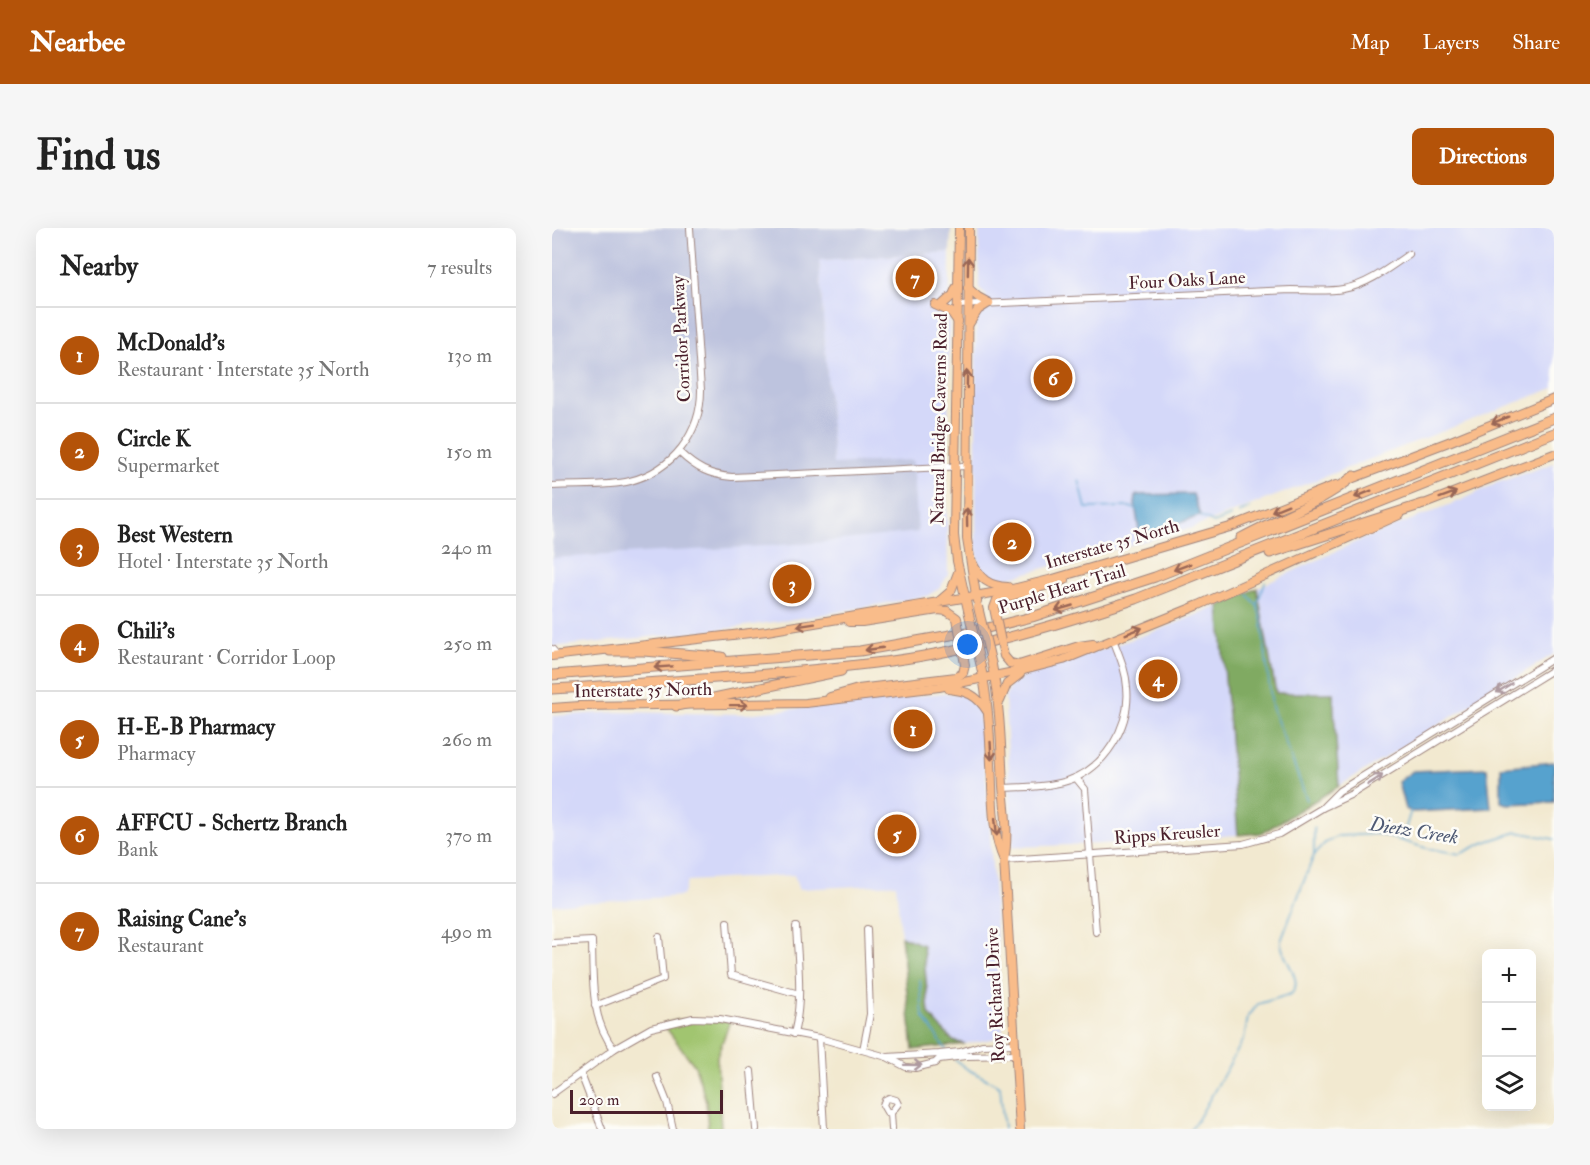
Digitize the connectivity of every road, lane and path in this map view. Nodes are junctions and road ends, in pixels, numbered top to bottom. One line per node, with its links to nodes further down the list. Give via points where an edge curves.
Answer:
1 (690, 228): 15 (street, Corridor Parkway, via 701,403)
2 (959, 228): 5 (main road, Natural Bridge Caverns Road)
3 (969, 228): 6 (main road, Natural Bridge Caverns Road, one-way to 3)
4 (1409, 254): 7 (street, Four Oaks Lane, via 1384,272 1341,290)
5 (958, 282): 9 (main road, Natural Bridge Caverns Road); 10 (main road, via 953,295 938,305 951,312)
6 (968, 288): 7 (main road); 8 (main road, Natural Bridge Caverns Road)
7 (989, 303): 8 (street, Four Oaks Lane); 11 (main road, via 978,310)
8 (968, 304): 9 (street, Four Oaks Lane); 11 (main road, Natural Bridge Caverns Road)
9 (958, 305): 10 (main road, Natural Bridge Caverns Road)
10 (958, 322): 17 (main road, Natural Bridge Caverns Road)
11 (968, 328): 18 (main road, Natural Bridge Caverns Road, one-way to 11)
12 (1554, 399): 19 (main road, Interstate 35 North, one-way to 19)
13 (1554, 417): 23 (highway, Purple Heart Trail, one-way to 23)
14 (1554, 433): 25 (highway, Purple Heart Trail)
15 (680, 453): 17 (street, via 702,471 732,477); 20 (street, Corridor Parkway, via 631,480)
16 (1554, 454): 21 (main road, Interstate 35 North, one-way to 16)
17 (955, 466): 18 (street); 26 (main road, Natural Bridge Caverns Road, via 954,535)
18 (966, 466): 22 (main road, Natural Bridge Caverns Road, one-way to 18)
19 (1354, 476): 23 (highway, via 1314,503); 24 (main road, Interstate 35 North, one-way to 24, via 1230,526)
20 (552, 486)
21 (1423, 504): 25 (highway); 32 (main road, Interstate 35 North, one-way to 21, via 1213,599)
22 (968, 553): 27 (main road, via 985,581); 28 (main road, Natural Bridge Caverns Road)
23 (1206, 558): 36 (highway, Purple Heart Trail, one-way to 36, via 1075,605 980,630 860,651)
24 (1101, 564): 27 (main road, Interstate 35 North); 32 (main road, bridge, via 1055,584 997,600 994,608 1004,656 1010,663)
25 (1221, 567): 37 (highway, Purple Heart Trail, via 1072,620 957,649)
26 (959, 569): 29 (main road, Natural Bridge Caverns Road); 30 (main road, via 951,591)
27 (1017, 587): 28 (main road, Interstate 35 North)
28 (976, 596): 29 (main road, Interstate 35 North); 38 (main road, Natural Bridge Caverns Road, bridge)
29 (965, 598): 30 (main road, Interstate 35 North); 39 (main road, Natural Bridge Caverns Road, bridge)
30 (937, 603): 31 (main road, Interstate 35 North)
31 (830, 621): 33 (main road, Interstate 35 North, one-way to 33); 47 (main road, bridge, via 862,622 947,611 957,618 963,673 858,689)
32 (1109, 641): 41 (main road, Interstate 35 North, via 1063,660); 52 (street, via 1123,666 1127,686 1125,715 1107,753)
33 (610, 651): 34 (main road, Interstate 35 North); 36 (highway)
34 (554, 654)
35 (1554, 658): 54 (street, Ripps Kreusler, one-way to 54, via 1340,791)
36 (764, 659): 42 (highway, Purple Heart Trail, one-way to 42)
37 (875, 663): 46 (highway, Purple Heart Trail); 48 (highway)
38 (992, 665): 43 (main road, Roy Richard Drive)
39 (981, 667): 44 (main road, Roy Richard Drive)
40 (1554, 669): 54 (street, Ripps Kreusler, one-way to 40, via 1373,782)
41 (1024, 670): 43 (main road, Interstate 35 North); 49 (main road, via 1007,684)
42 (552, 675)
43 (994, 677): 44 (main road, Interstate 35 North); 49 (main road, Roy Richard Drive)
44 (984, 679): 45 (main road, Interstate 35 North); 51 (main road, Roy Richard Drive)
45 (939, 687): 47 (main road, Interstate 35 North); 51 (main road, via 969,693 982,702)
46 (552, 689)
47 (806, 703): 48 (main road, Interstate 35 North, one-way to 47)
48 (676, 705): 50 (main road, Interstate 35 North)
49 (998, 707): 53 (main road, Roy Richard Drive)
50 (552, 708)
51 (988, 713): 56 (main road, Roy Richard Drive, one-way to 56, via 998,848)
52 (1076, 778): 53 (street); 55 (street, via 1085,789)
53 (1004, 788): 56 (main road, Roy Richard Drive)
54 (1324, 807): 55 (street, Ripps Kreusler, via 1279,834 1255,842)
55 (1090, 855): 56 (street, Ripps Kreusler); 60 (street)
56 (1004, 860): 67 (main road, Roy Richard Drive)
57 (727, 922): 63 (street, via 731,975)
58 (796, 927): 63 (street)
59 (867, 929): 69 (street, via 870,1014)
60 (1096, 932)
61 (659, 937): 64 (street, via 663,979)
62 (552, 944): 64 (street, via 591,940)
63 (799, 994): 65 (street)
64 (595, 1006): 68 (street, via 603,1031)
65 (794, 1034): 66 (street); 68 (street, via 720,1018 693,1018 651,1028)
66 (819, 1038): 69 (street); 81 (street)
67 (1014, 1044): 70 (main road, Roy Richard Drive); 72 (street, via 982,1045)
68 (614, 1048): 74 (street)
69 (863, 1050): 71 (street)
70 (1015, 1055): 72 (street); 83 (main road, Roy Richard Drive)
71 (887, 1057): 72 (street); 72 (street, one-way to 72, via 915,1068 935,1063)
72 (939, 1057)
73 (751, 1071): 80 (street)
74 (581, 1074): 76 (street); 78 (street)
75 (657, 1077): 79 (street, via 668,1102)
76 (552, 1094)
77 (891, 1113): 82 (street)
78 (602, 1129)
79 (673, 1129)
80 (756, 1129)
81 (824, 1129)
82 (892, 1129)
83 (1020, 1129)

